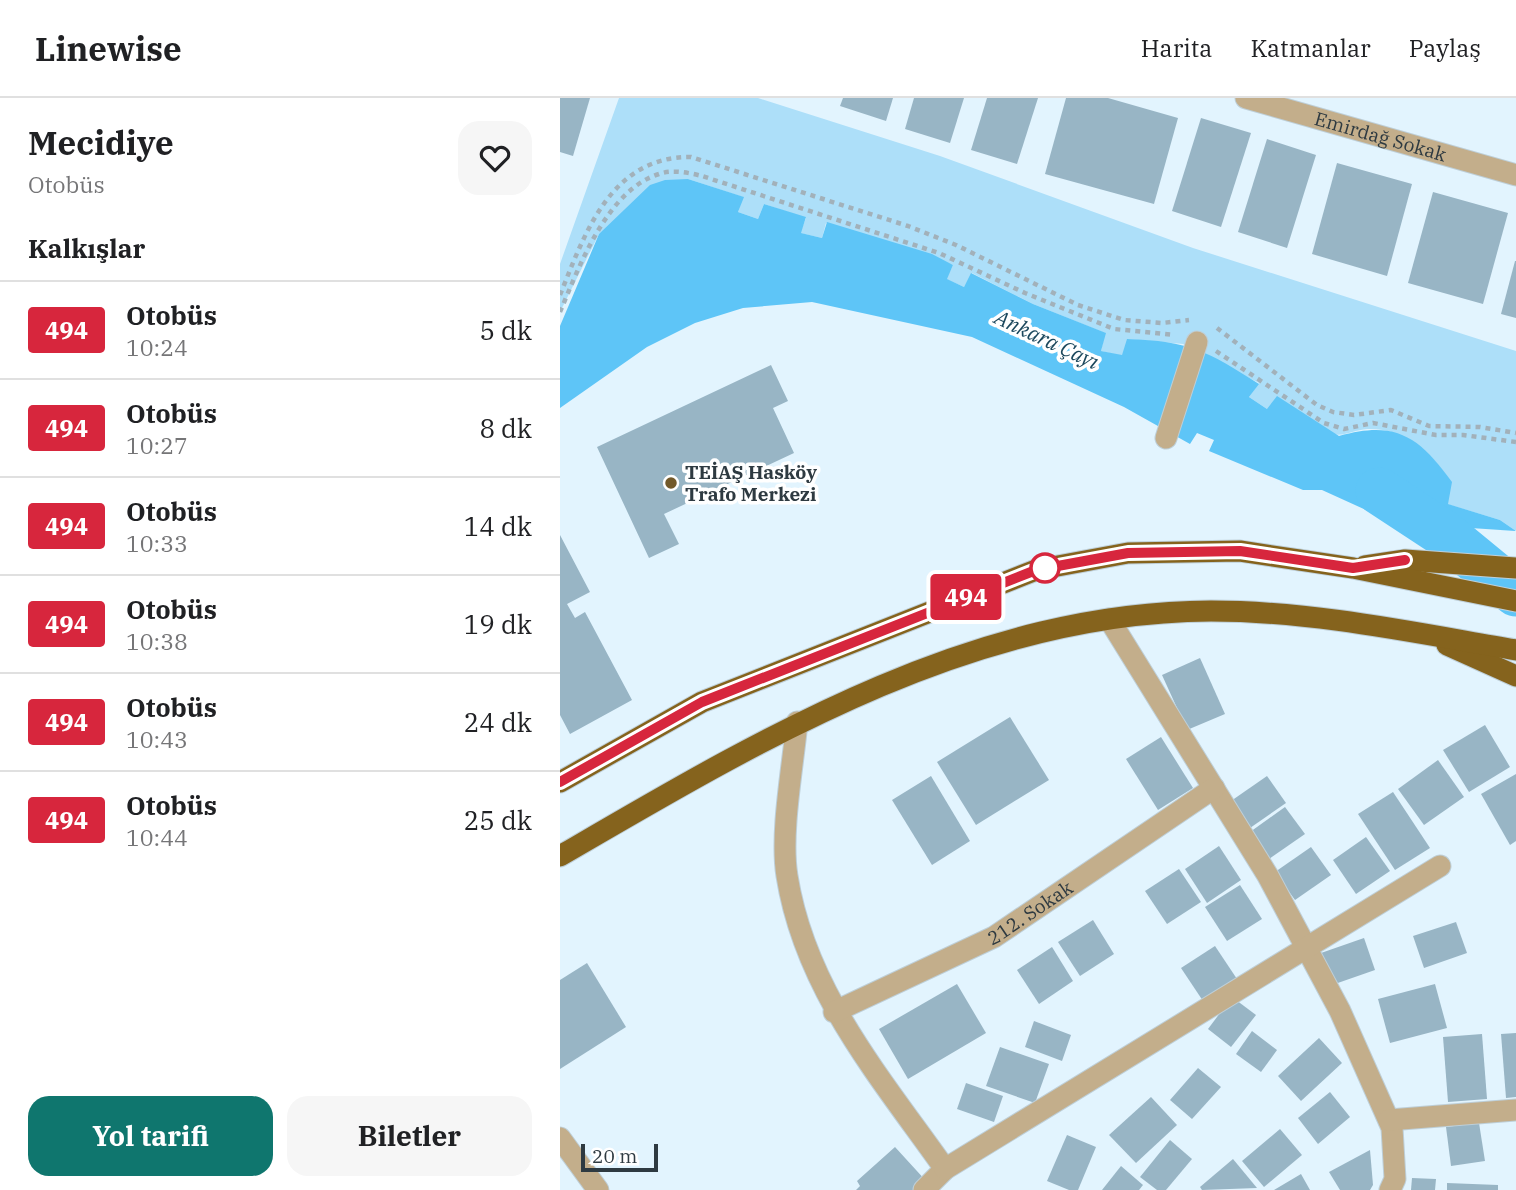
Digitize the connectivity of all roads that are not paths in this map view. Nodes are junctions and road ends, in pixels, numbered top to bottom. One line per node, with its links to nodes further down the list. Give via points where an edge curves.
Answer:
1 (1246, 98): 2 (street, Emirdağ Sokak)
2 (1516, 176)
3 (1197, 342): 4 (street)
4 (1166, 438)
5 (1353, 568): 6 (highway, via 1405,560); 7 (highway); 13 (highway, via 1240,551 1128,553 1036,570 702,702)
6 (1516, 568)
7 (1516, 601)
8 (1109, 619): 9 (highway, via 1214,611); 12 (highway, via 990,646); 14 (street)
9 (1420, 633): 10 (highway); 11 (highway)
10 (1516, 650)
11 (1516, 676)
12 (797, 722): 15 (highway); 18 (street, via 786,874 802,944)
13 (560, 782)
14 (1214, 788): 17 (street); 18 (street, 212. Sokak, via 994,937)
15 (560, 856)
16 (1440, 866): 17 (street)
17 (1308, 950): 20 (street); 22 (street)
18 (834, 1012): 22 (street)
19 (1516, 1110): 20 (street)
20 (1389, 1120): 25 (street, via 1395,1179)
21 (560, 1138): 23 (street)
22 (945, 1169): 24 (street)
23 (598, 1190)
24 (924, 1190)
25 (1390, 1190)

